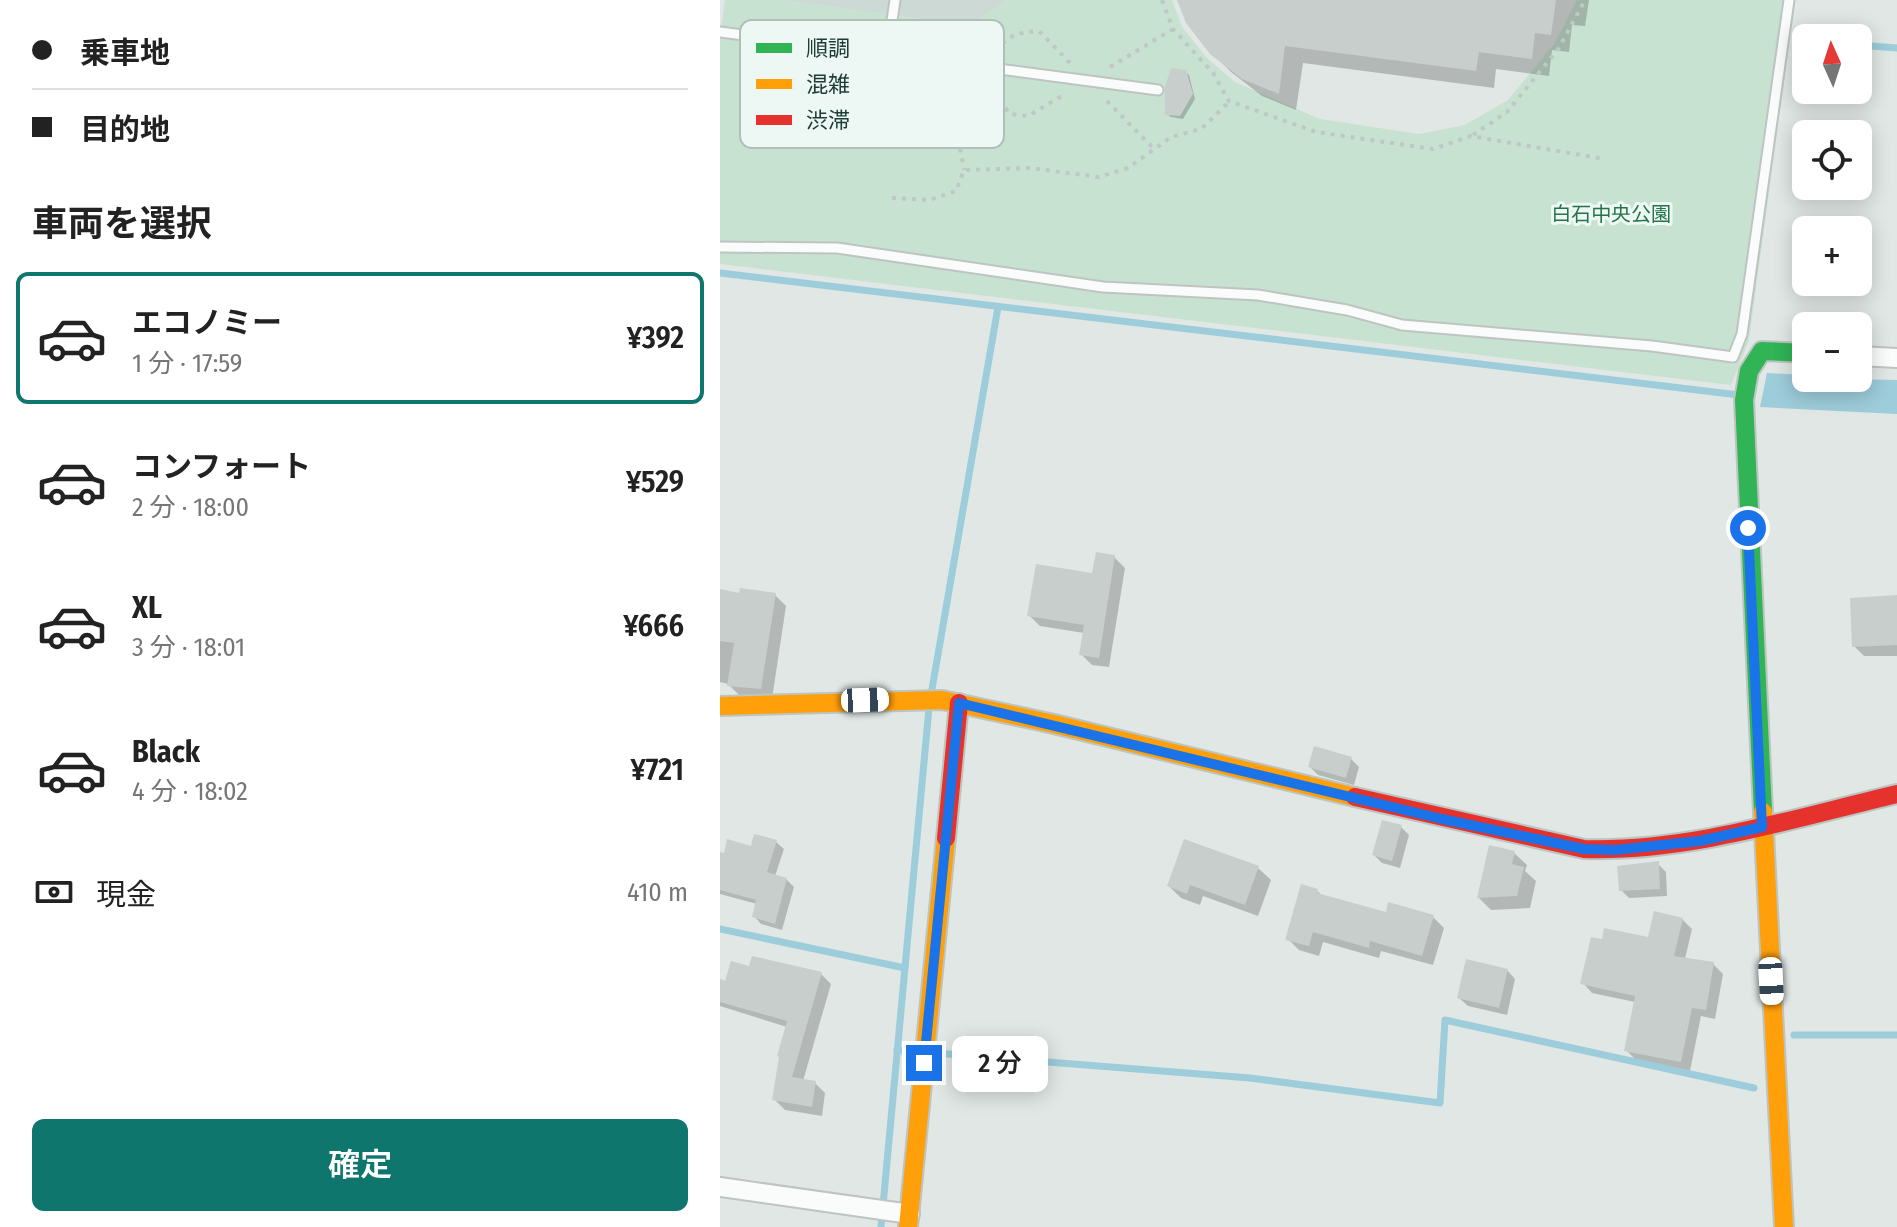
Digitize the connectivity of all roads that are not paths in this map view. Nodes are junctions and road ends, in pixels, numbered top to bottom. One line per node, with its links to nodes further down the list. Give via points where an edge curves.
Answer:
1 (895, 0): 3 (lane)
2 (1789, 0): 8 (lane, via 1742,334 1733,357 1402,325 1258,295 1103,287 837,248)
3 (892, 20)
4 (720, 32): 5 (lane)
5 (740, 35)
6 (1004, 70): 7 (lane)
7 (1158, 90)
8 (720, 247)
9 (1792, 352): 15 (street, via 1762,351 1751,362 1743,408)
10 (1872, 357): 11 (street)
11 (1897, 358)
12 (951, 701): 13 (street); 15 (street, via 1584,849 1700,841); 17 (street)
13 (720, 706)
14 (1897, 794): 15 (street)
15 (1762, 827): 18 (street)
16 (720, 1187): 17 (street, via 890,1212)
17 (909, 1221)
18 (1784, 1227)

